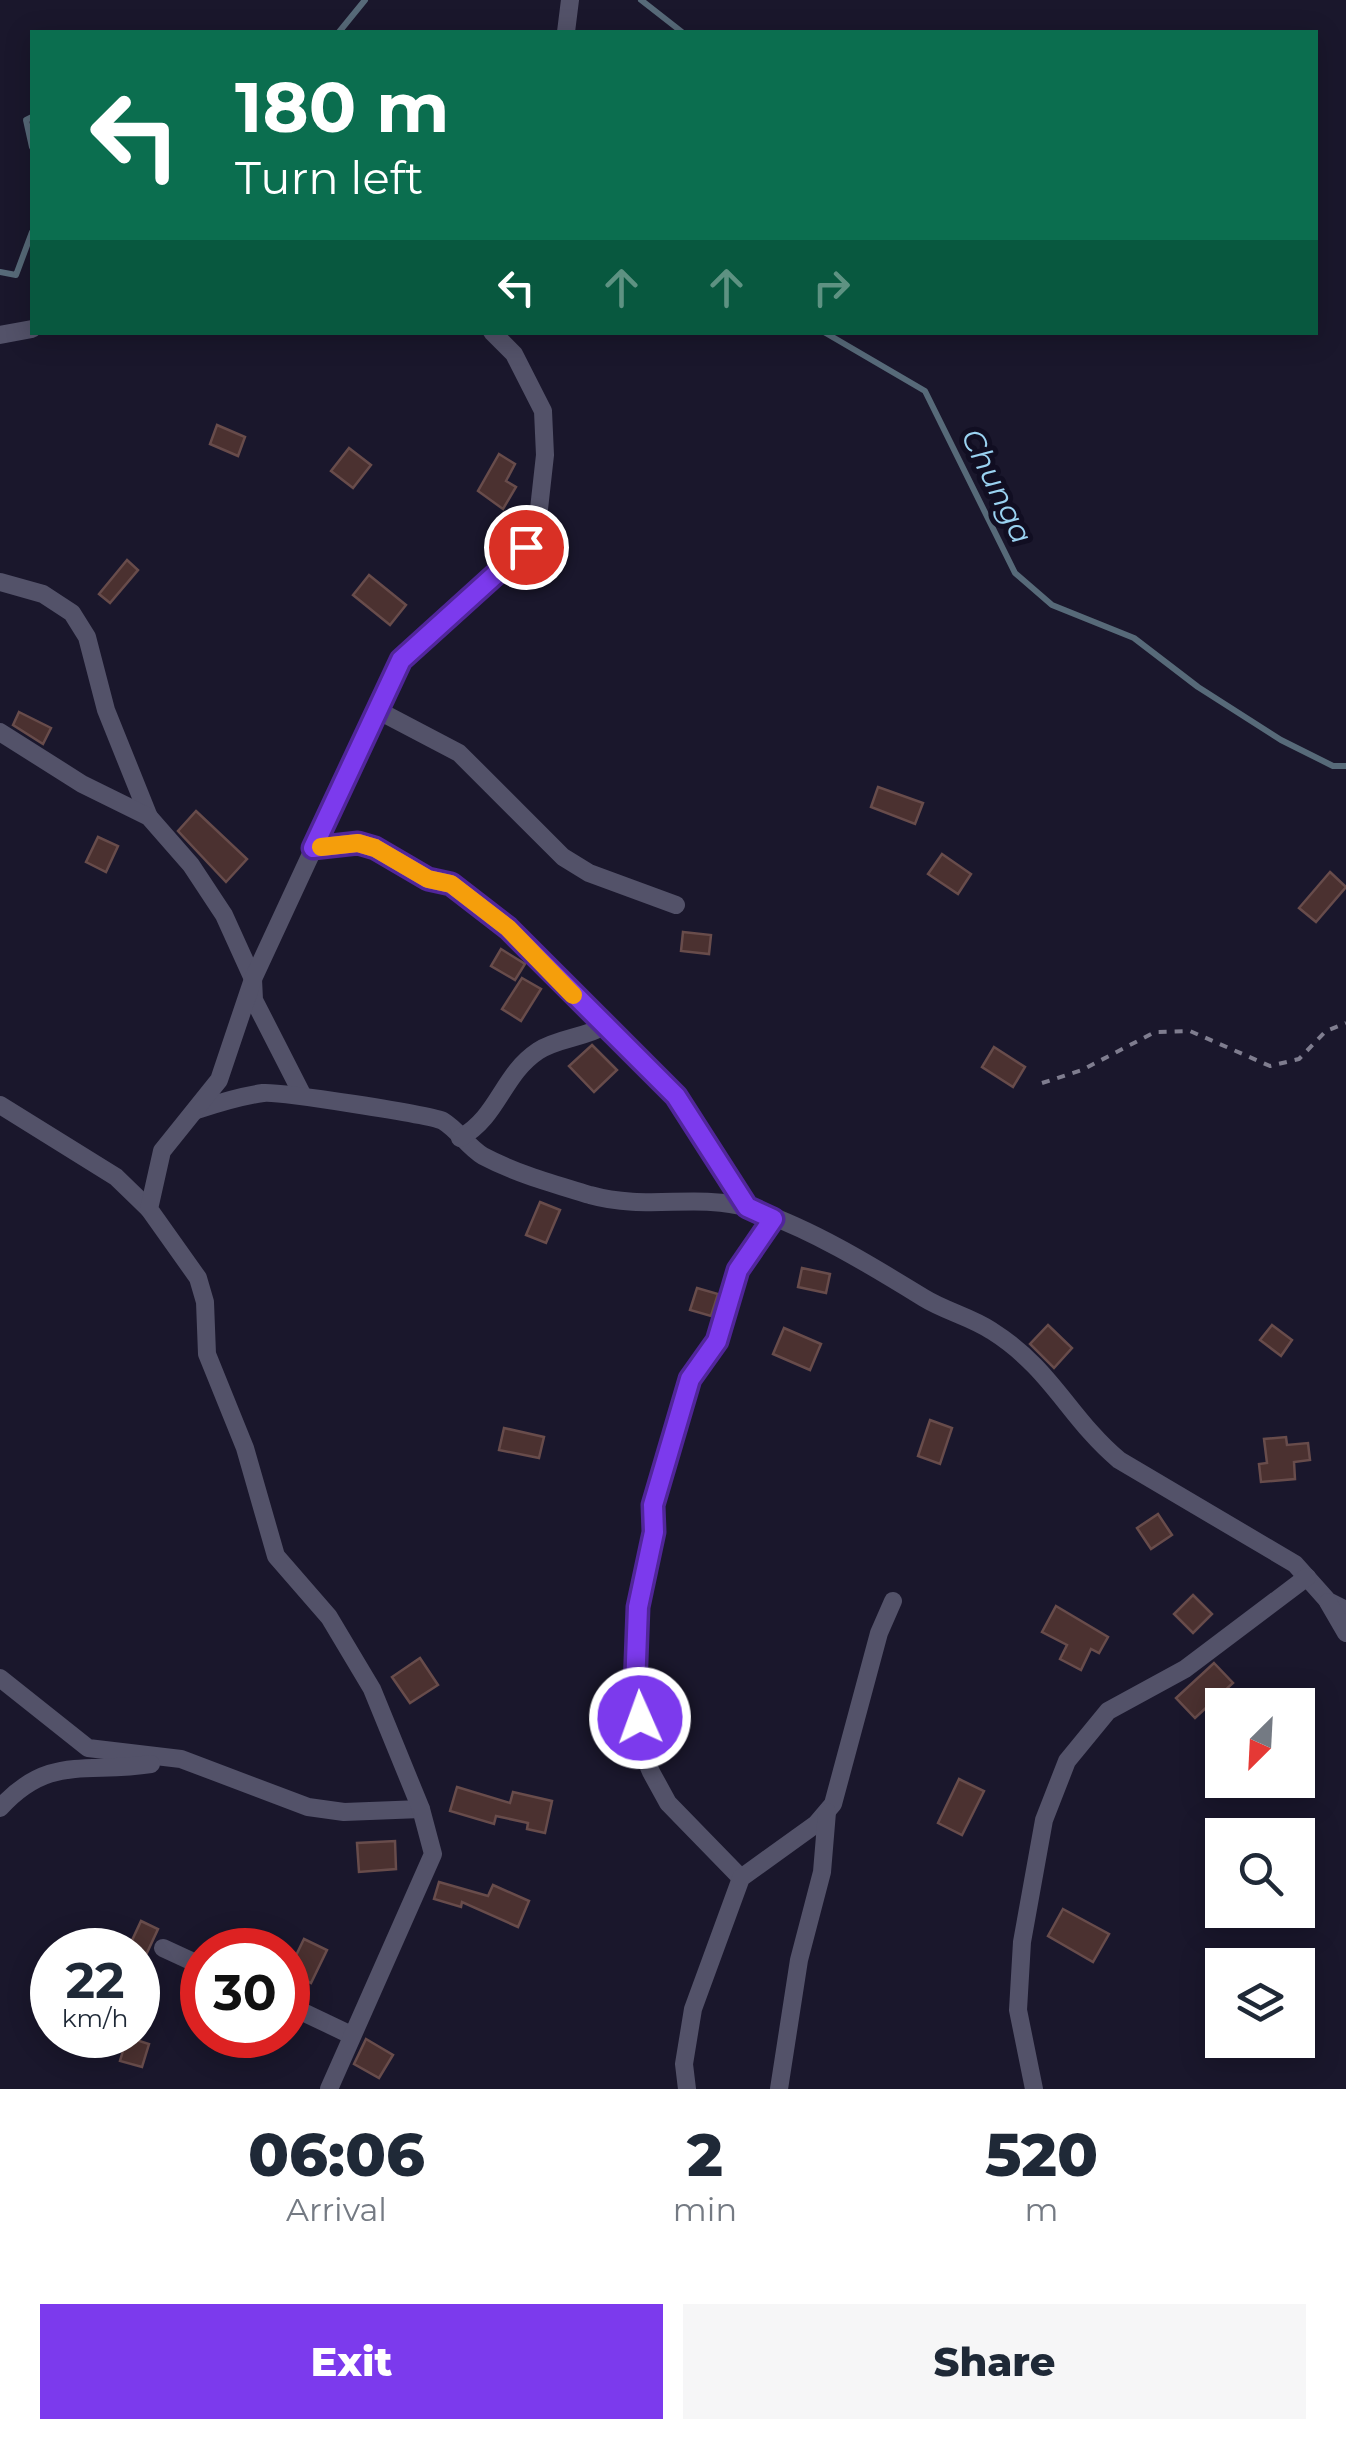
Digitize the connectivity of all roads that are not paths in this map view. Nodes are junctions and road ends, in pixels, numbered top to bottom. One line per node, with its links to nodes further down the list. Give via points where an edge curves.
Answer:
1 (570, 0): 2 (street)
2 (566, 30)
3 (30, 329): 5 (street)
4 (495, 335): 7 (street, via 514,354 543,411 546,455 537,527 504,570 401,660)
5 (0, 336)
6 (0, 582): 9 (street, via 43,594 72,613)
7 (379, 711): 10 (street); 11 (street, via 460,753 588,873)
8 (0, 732): 9 (street)
9 (150, 817): 12 (street, via 212,894)
10 (313, 848): 12 (street); 13 (street, via 358,843 451,884 508,928)
11 (676, 905)
12 (253, 980): 14 (street, via 254,1000); 16 (street, via 219,1080)
13 (604, 1026): 17 (street, via 538,1051 514,1074 484,1125); 18 (street, via 676,1096)
14 (302, 1094): 16 (street, via 266,1092); 17 (street, via 442,1120)
15 (0, 1106): 19 (street, via 116,1177)
16 (197, 1110): 19 (street, via 162,1151)
17 (460, 1138): 18 (street, via 522,1173 594,1196 646,1206 692,1201)
18 (747, 1207): 20 (street)
19 (149, 1209): 29 (street, via 198,1278 207,1354 245,1448 276,1556 330,1617 372,1688)
20 (773, 1219): 21 (street, via 990,1329 1059,1387 1096,1440 1119,1460); 31 (street, via 738,1270 717,1341 690,1379 653,1505 638,1607 635,1688 646,1762 668,1802)
21 (1308, 1577): 23 (street); 39 (street, via 1185,1669 1108,1712 1067,1762 1044,1820 1022,1942 1018,2010)
22 (894, 1601): 30 (street)
23 (1328, 1601): 24 (street); 25 (street)
24 (1346, 1610)
25 (1346, 1633)
26 (0, 1678): 27 (street, via 88,1748)
27 (181, 1759): 28 (street, via 56,1769 23,1782); 29 (street, via 308,1806)
28 (0, 1808)
29 (421, 1810): 35 (street, via 433,1854)
30 (827, 1812): 31 (street); 38 (street, via 822,1872 799,1960)
31 (741, 1878): 37 (street, via 693,2009)
32 (163, 1948): 33 (street)
33 (180, 1956)
34 (310, 2015): 35 (street)
35 (352, 2035): 36 (street)
36 (329, 2089)
37 (686, 2089)
38 (779, 2089)
39 (1034, 2089)

